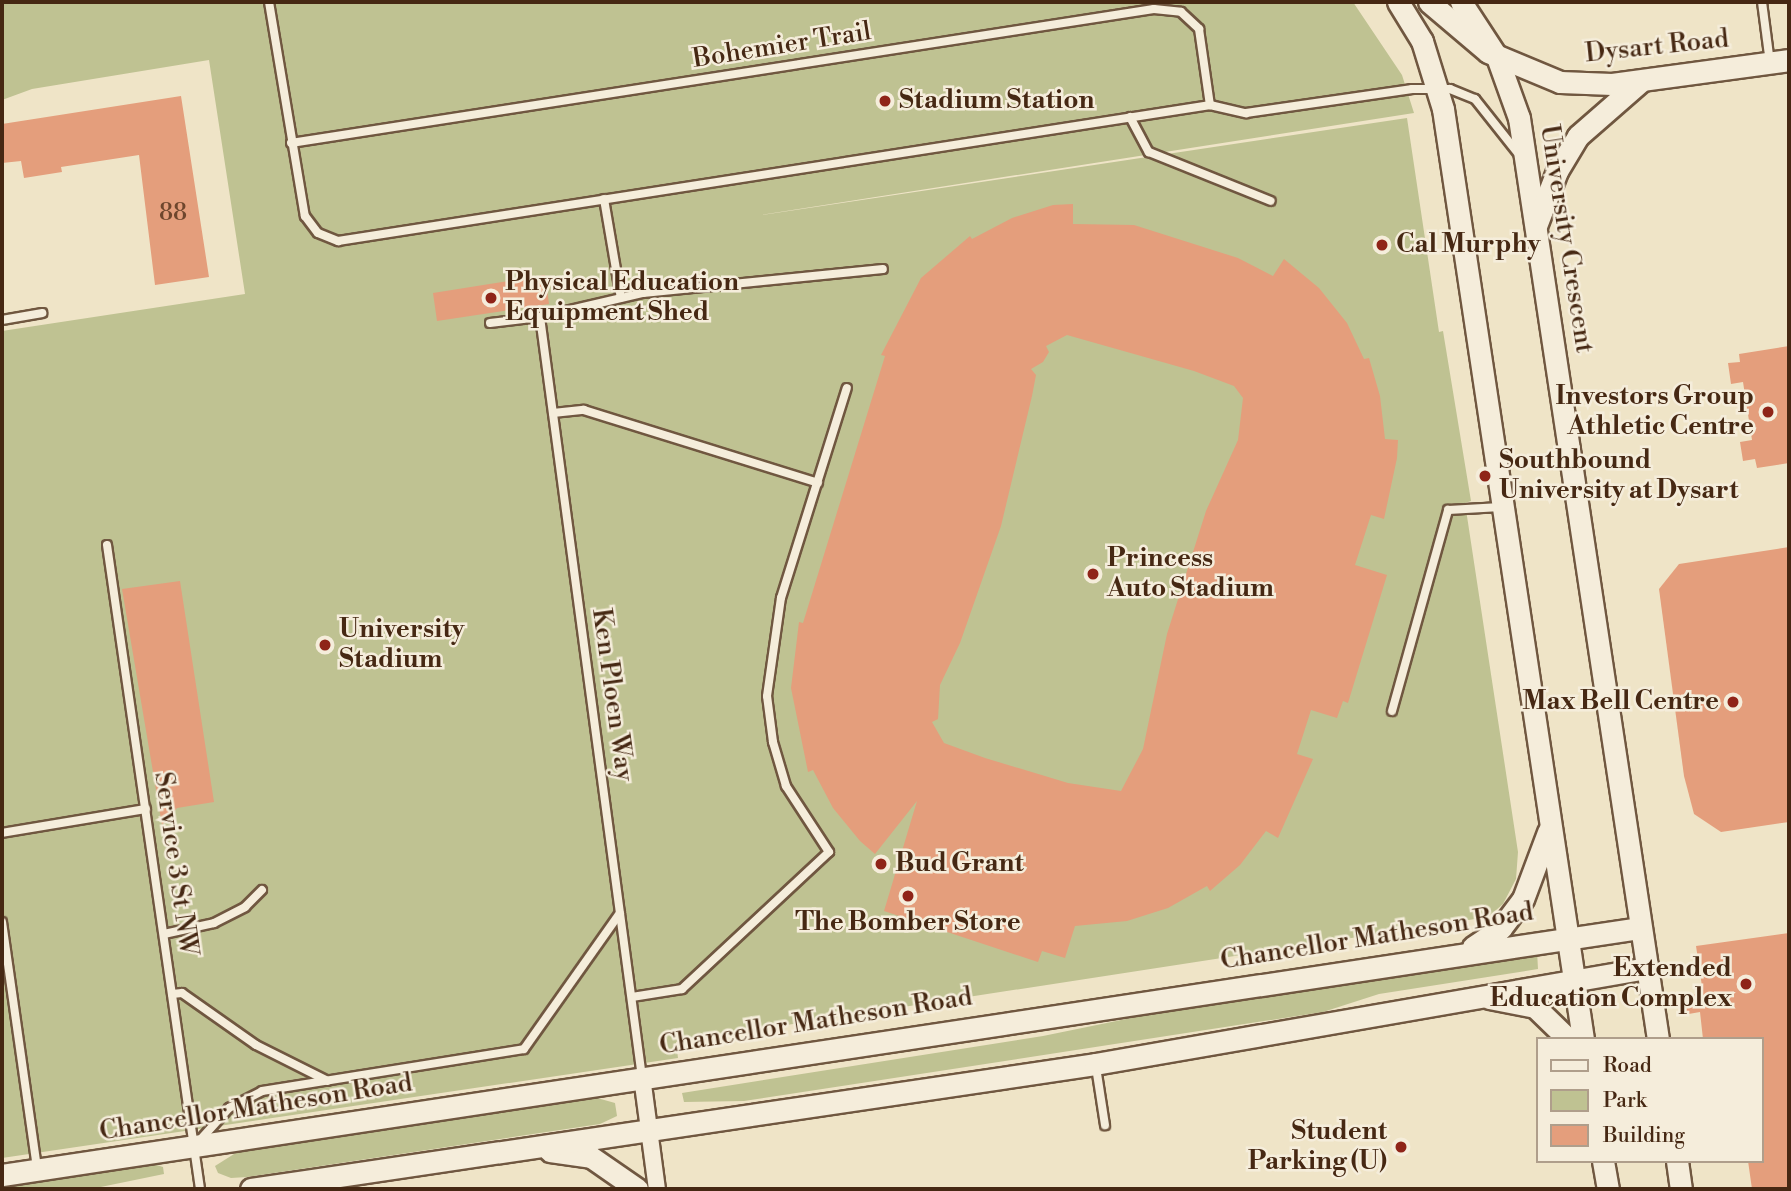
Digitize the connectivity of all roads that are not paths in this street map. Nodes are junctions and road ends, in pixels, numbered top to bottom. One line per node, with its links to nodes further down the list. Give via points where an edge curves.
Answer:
1 (269, 2): 12 (lane)
2 (1398, 2): 9 (main road, via 1417,29)
3 (1429, 2): 6 (main road, Dysart Road, via 1467,38)
4 (1461, 2): 6 (main road, University Crescent)
5 (1762, 2): 7 (lane)
6 (1497, 57): 8 (main road, Dysart Road, via 1560,82); 13 (main road, University Crescent, via 1516,104)
7 (1779, 61): 8 (main road, Dysart Road)
8 (1641, 81): 16 (main road, via 1578,136 1557,171)
9 (1439, 88): 10 (lane, via 1246,113); 13 (lane, via 1459,91 1483,106); 26 (main road)
10 (1210, 104): 11 (lane); 12 (lane, Bohemier Trail, via 1199,29 1181,12 1154,9)
11 (1130, 117): 14 (lane); 15 (lane, via 1149,152)
12 (291, 143): 14 (lane, via 306,216 317,233 338,241)
13 (1525, 163): 16 (main road, University Crescent)
14 (604, 199): 18 (lane)
15 (1271, 201)
16 (1535, 228): 35 (main road, University Crescent)
17 (883, 269): 18 (lane)
18 (621, 298): 20 (lane)
19 (42, 313): 21 (lane)
20 (540, 317): 22 (lane); 24 (lane, Ken Ploen Way)
21 (2, 320)
22 (490, 323)
23 (847, 388): 25 (lane)
24 (553, 413): 25 (lane, via 584,410); 33 (lane, Ken Ploen Way)
25 (818, 483): 43 (lane, via 781,598 767,696 773,742 786,786 829,852 682,989)
26 (1504, 507): 28 (lane, via 1448,510); 30 (main road)
27 (107, 545): 29 (lane, Service 3 St NW)
28 (1392, 711)
29 (146, 809): 31 (lane); 36 (lane, Service 3 St NW)
30 (1551, 823): 37 (main road); 38 (main road, via 1523,899 1501,928)
31 (2, 833)
32 (262, 890): 36 (lane, via 244,907 214,923)
33 (620, 913): 43 (lane, Ken Ploen Way); 49 (lane, via 524,1049)
34 (2, 922): 56 (lane)
35 (1640, 928): 37 (main road, Chancellor Matheson Road); 39 (main road, University Crescent)
36 (164, 934): 41 (lane, Service 3 St NW)
37 (1568, 937): 38 (main road, Chancellor Matheson Road); 40 (main road)
38 (1468, 951): 48 (main road, Chancellor Matheson Road)
39 (1647, 968): 40 (main road); 46 (main road, University Crescent)
40 (1574, 979): 42 (main road); 45 (main road)
41 (172, 994): 49 (lane, via 182,993 256,1045); 52 (lane, Service 3 St NW)
42 (1477, 996): 44 (main road, via 1535,1007); 47 (main road, via 1371,1019)
43 (632, 997): 48 (lane, Ken Ploen Way)
44 (1566, 1037)
45 (1583, 1037)
46 (1658, 1037)
47 (1095, 1064): 50 (lane); 51 (main road)
48 (642, 1077): 51 (street); 52 (main road, Chancellor Matheson Road)
49 (328, 1081): 52 (lane, via 262,1091 229,1108)
50 (1105, 1125)
51 (649, 1129): 53 (main road); 61 (street)
52 (194, 1147): 56 (main road, Chancellor Matheson Road); 58 (lane, Service 3 St NW)
53 (527, 1147): 59 (main road); 60 (main road, via 591,1157)
54 (1603, 1163): 62 (main road)
55 (1677, 1163): 63 (main road)
56 (37, 1169): 57 (main road, Chancellor Matheson Road)
57 (2, 1175)
58 (200, 1189)
59 (251, 1189)
60 (637, 1189)
61 (657, 1189)
62 (1608, 1189)
63 (1681, 1189)

